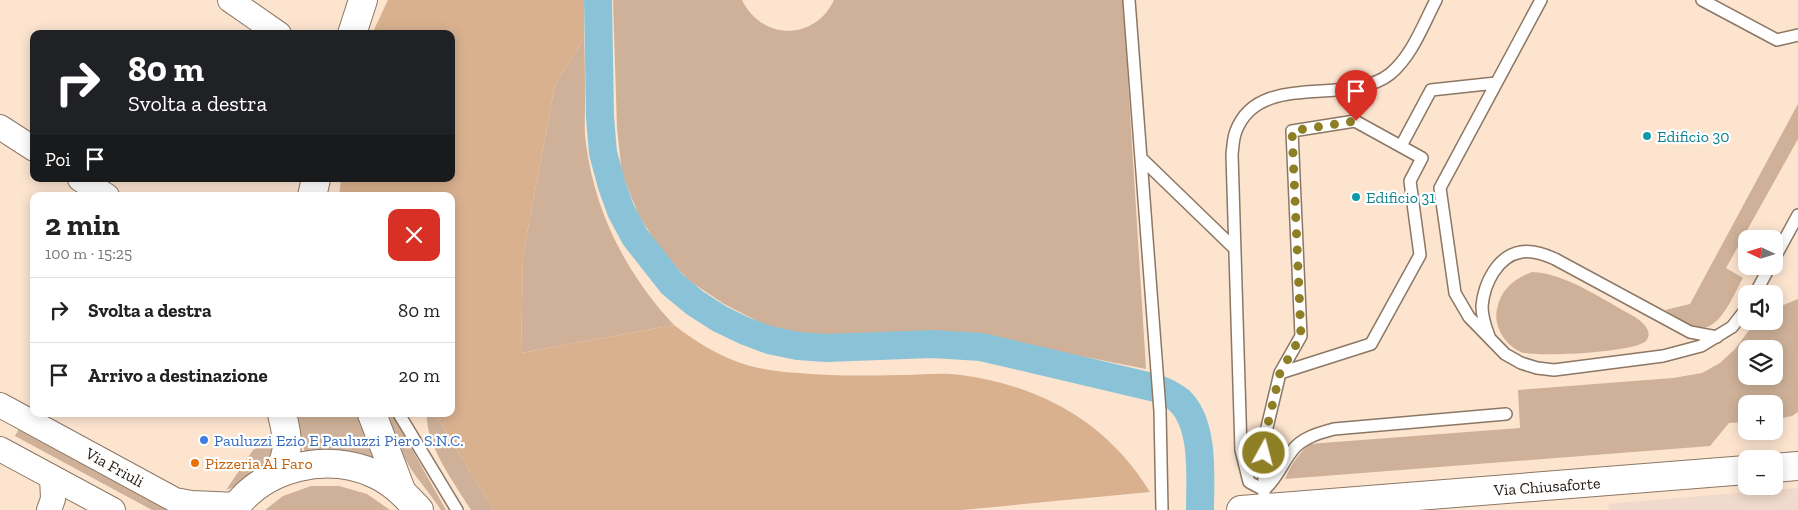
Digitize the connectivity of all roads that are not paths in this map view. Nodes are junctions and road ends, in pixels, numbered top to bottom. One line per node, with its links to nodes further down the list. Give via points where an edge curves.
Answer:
1 (230, 0): 7 (street)
2 (363, 0): 8 (street)
3 (1129, 0): 14 (lane)
4 (1436, 0): 19 (lane, via 1406,58 1371,85 1280,96 1260,103 1246,114 1236,132 1232,154)
5 (1541, 0): 10 (lane)
6 (1702, 0): 9 (lane, via 1777,40)
7 (273, 30)
8 (353, 30)
9 (1798, 35)
10 (1496, 83): 13 (lane, via 1432,90); 22 (lane, via 1440,188 1455,293 1469,317)
11 (0, 127): 12 (street)
12 (30, 146)
13 (1401, 146): 23 (lane, via 1422,158 1410,181 1420,255 1371,344); 23 (lane, via 1356,121 1292,131 1301,336)
14 (1142, 159): 19 (lane); 43 (lane, via 1160,411)
15 (85, 182): 16 (street)
16 (101, 192)
17 (1798, 215): 18 (lane)
18 (1783, 242)
19 (1235, 249): 36 (lane, via 1241,450)
20 (1738, 320): 21 (lane)
21 (1718, 337): 22 (lane, via 1701,346 1663,356 1554,370 1521,364); 22 (lane, via 1690,332 1555,259 1537,252 1520,252 1506,258 1494,271 1485,290 1482,307)
22 (1491, 340)
23 (1280, 373): 36 (lane, via 1264,440)
24 (0, 405): 38 (street, Via Friuli, via 175,500)
25 (1506, 414): 36 (lane, via 1334,429 1314,434 1293,449)
26 (283, 417): 33 (street, via 288,447)
27 (373, 417): 35 (street)
28 (401, 417): 42 (lane)
29 (0, 449): 34 (street)
30 (1798, 466): 31 (street)
31 (1783, 467)
32 (1738, 471): 37 (street, Via Chiusaforte)
33 (277, 474): 35 (street, via 300,466 339,464 375,474); 38 (street, via 258,486)
34 (52, 477): 39 (street, via 53,499); 40 (street)
35 (401, 490): 41 (street)
36 (1256, 503): 37 (street, Via Chiusaforte)
37 (1347, 506)
38 (235, 508)
39 (49, 510)
40 (113, 510)
41 (419, 510)
42 (457, 510)
43 (1162, 510)

